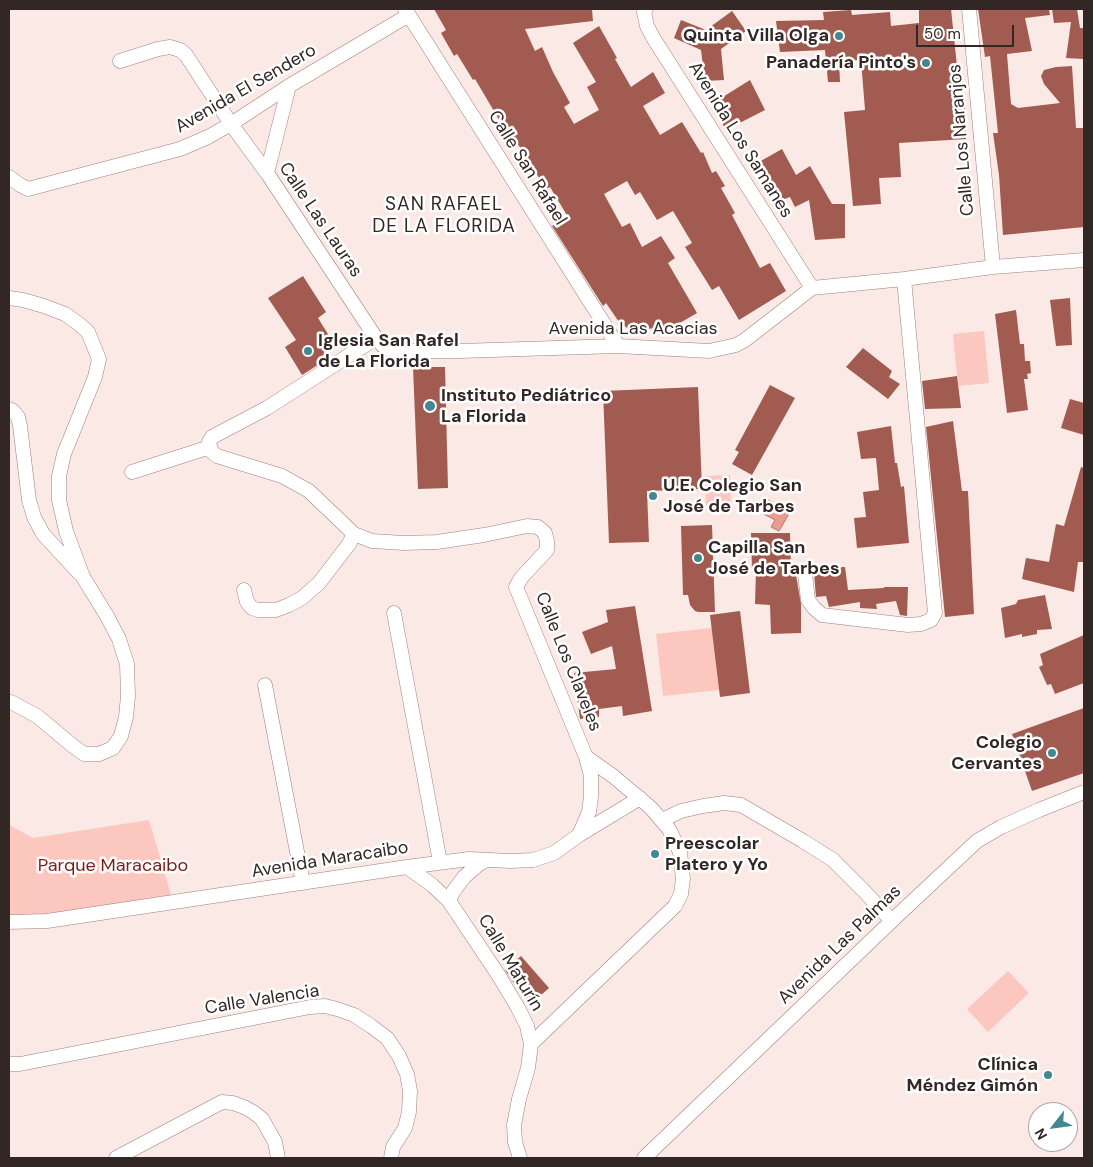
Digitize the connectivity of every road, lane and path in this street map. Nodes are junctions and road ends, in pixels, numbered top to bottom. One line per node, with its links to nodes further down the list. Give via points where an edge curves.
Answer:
1 (646, 9): 12 (street, Avenida Los Samanes, via 646,26)
2 (969, 9): 10 (street, Calle Los Naranjos)
3 (407, 12): 5 (street, Avenida El Sendero); 15 (street, Calle San Rafael)
4 (120, 61): 6 (street, Calle Las Lauras, via 158,49 170,47 180,50)
5 (289, 86): 6 (street, Avenida El Sendero); 7 (street)
6 (231, 124): 7 (street, Calle Las Lauras); 8 (street, Avenida El Sendero, via 170,153 28,189)
7 (267, 173): 14 (street, Calle Las Lauras)
8 (9, 177)
9 (1084, 260): 10 (street)
10 (993, 267): 11 (street)
11 (904, 279): 12 (street); 20 (street, via 935,613 931,620 908,625 822,615 808,600)
12 (812, 288): 15 (street, Avenida Las Acacias, via 736,345 709,351)
13 (9, 298): 21 (street, via 66,314 88,332 98,359 95,376 64,454 59,476 59,500 66,531)
14 (376, 338): 15 (street, Avenida Las Acacias, via 392,351); 17 (street, via 267,408 212,437)
15 (618, 346)
16 (9, 409): 21 (street, via 18,417 34,517 43,534)
17 (210, 446): 18 (street); 19 (street, Calle Los Claveles, via 216,456 282,476 309,492)
18 (132, 472)
19 (354, 534): 22 (street, via 319,583 289,605 276,610 252,608); 26 (street, Calle Los Claveles, via 372,541 437,542 527,526 538,527 544,533 547,550 520,578 516,587)
20 (805, 574)
21 (83, 577): 25 (street, via 119,639 127,664 128,696 121,736 113,748 99,754 84,754 37,716)
22 (244, 590)
23 (394, 613): 32 (street)
24 (265, 685): 34 (street)
25 (10, 700)
26 (586, 757): 28 (street, Calle Los Claveles); 30 (street, via 591,776 591,797 589,812)
27 (1084, 792): 36 (street, Avenida Las Palmas, via 1038,810 977,841)
28 (640, 798): 29 (street, Calle Los Claveles); 30 (street, Avenida Maracaibo)
29 (662, 820): 36 (street, via 681,811 704,806 741,805 833,860); 38 (street, Calle Los Claveles, via 680,852 683,879 675,906)
30 (579, 835): 31 (street, Avenida Maracaibo, via 554,853 533,860)
31 (487, 860): 32 (street, Avenida Maracaibo); 35 (street, via 464,877)
32 (440, 862): 33 (street, Avenida Maracaibo)
33 (407, 867): 34 (street, Avenida Maracaibo); 35 (street, Calle Maturín)
34 (303, 883): 37 (street, Avenida Maracaibo, via 47,921)
35 (449, 902): 38 (street, Calle Maturín, via 518,1008)
36 (892, 921): 44 (street, Avenida Las Palmas)
37 (9, 922)
38 (531, 1044): 43 (street, Calle Maturín, via 514,1125 514,1142)
39 (9, 1064): 42 (street, Calle Valencia, via 325,1006 354,1015 371,1026 387,1038 399,1056 410,1091 409,1112)
40 (116, 1158): 41 (street, via 222,1102 244,1107 262,1119 276,1142)
41 (278, 1158)
42 (391, 1158)
43 (520, 1158)
44 (644, 1158)

